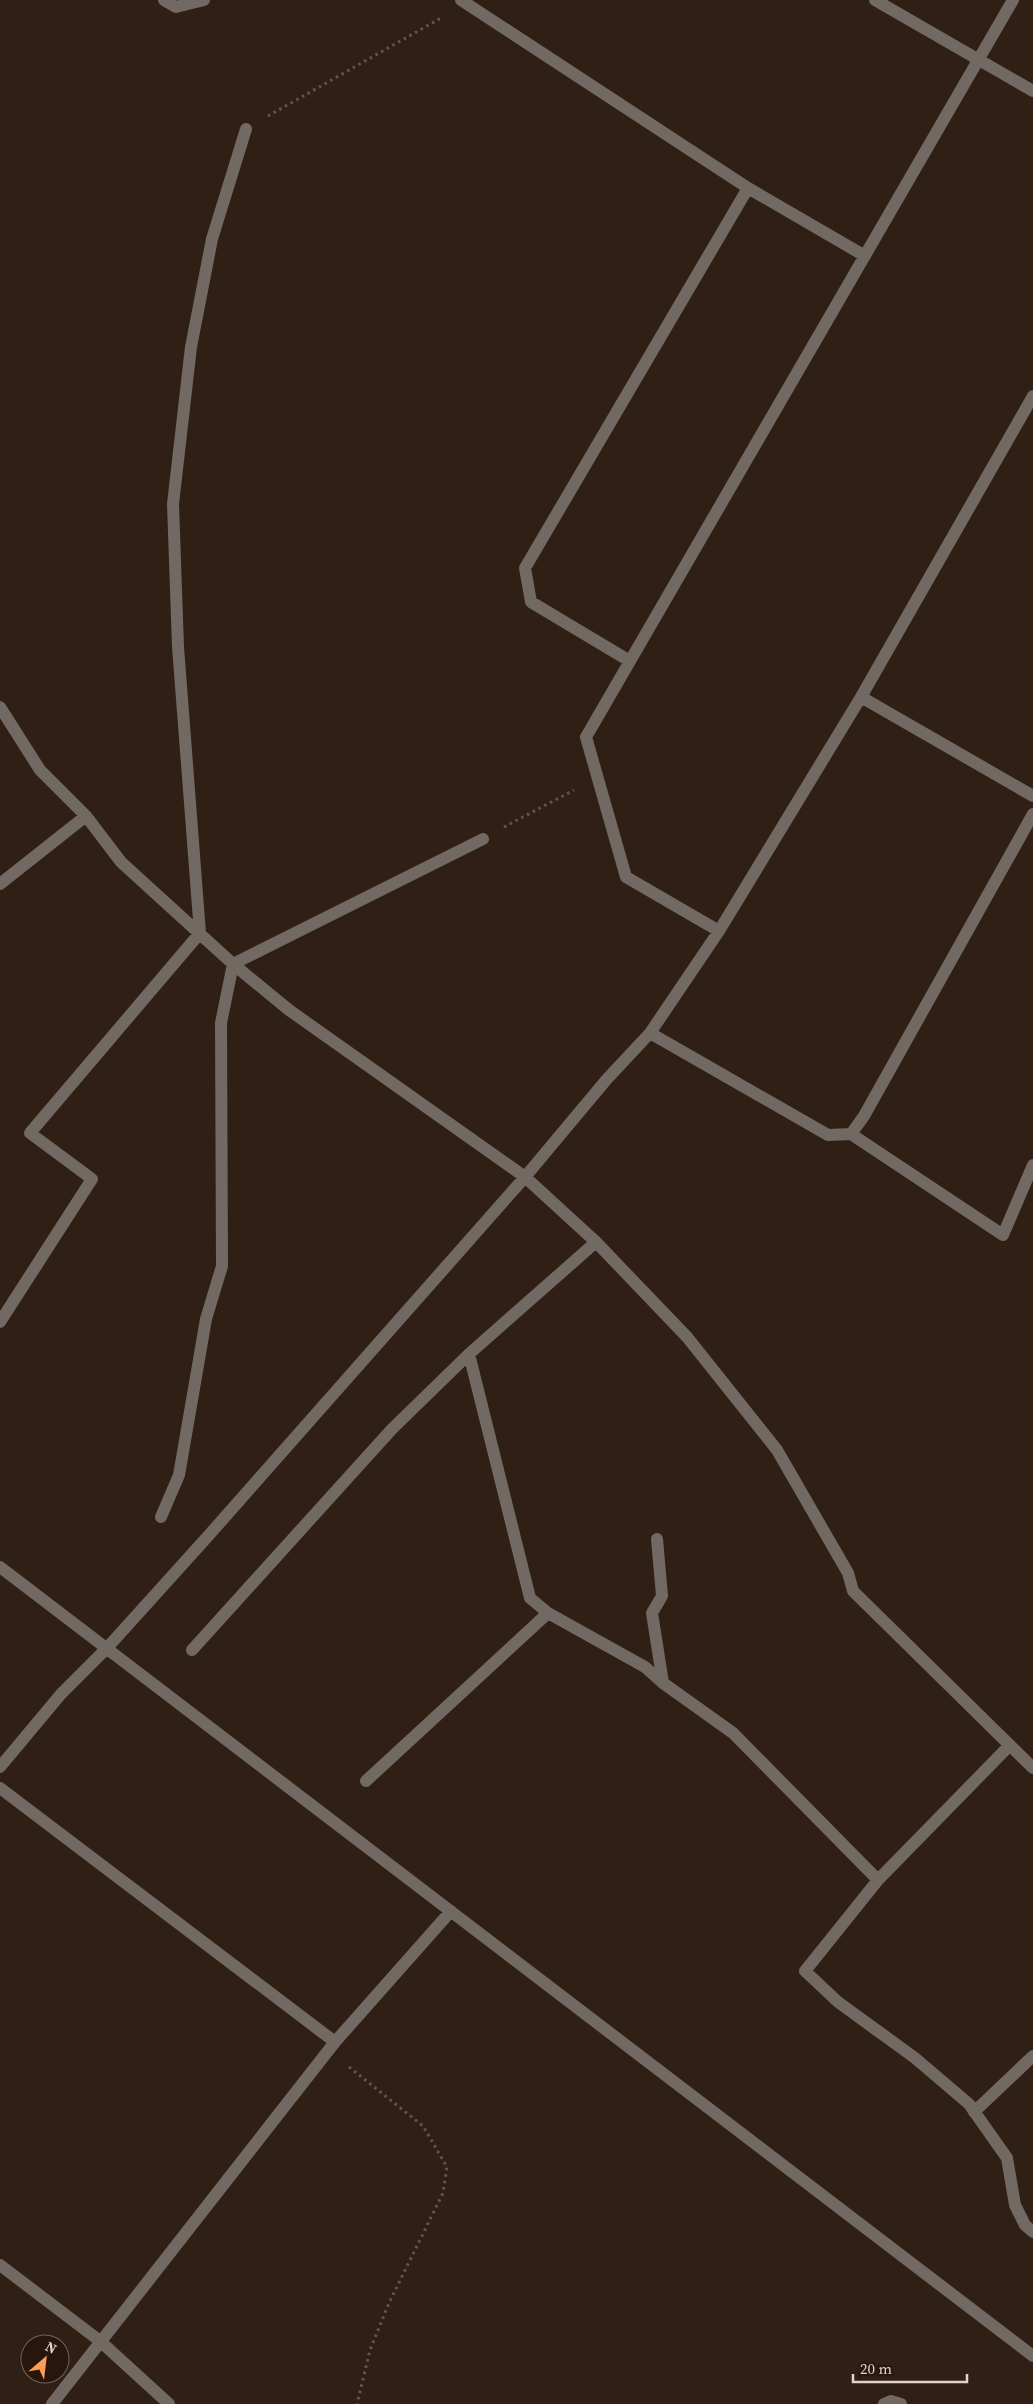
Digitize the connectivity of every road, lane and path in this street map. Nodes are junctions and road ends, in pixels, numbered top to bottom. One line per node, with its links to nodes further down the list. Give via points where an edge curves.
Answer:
1 (164, 0): 2 (street, via 176,7)
2 (204, 0)
3 (875, 0): 6 (street)
4 (1013, 0): 6 (street)
5 (464, 2): 8 (path); 9 (street)
6 (979, 60): 7 (street); 10 (street)
7 (1033, 92)
8 (246, 129): 22 (street, via 206,268 191,347 173,504 178,647)
9 (748, 188): 10 (street); 12 (street, via 525,568 530,602)
10 (865, 256): 12 (street)
11 (1033, 396): 13 (street)
12 (628, 660): 15 (street, via 586,737)
13 (861, 697): 16 (street); 21 (street)
14 (0, 708): 18 (street, via 40,770)
15 (596, 778): 19 (path); 21 (street, via 626,877)
16 (1033, 796)
17 (1033, 814): 25 (street)
18 (86, 816): 20 (street); 22 (street, via 121,862)
19 (483, 839): 23 (street)
20 (0, 884)
21 (719, 932): 24 (street)
22 (200, 933): 23 (street); 29 (street, via 30,1132 92,1179)
23 (233, 964): 27 (street, via 289,1010); 31 (street, via 221,1023 222,1266 206,1319 179,1475)
24 (650, 1033): 25 (street, via 828,1135); 27 (street)
25 (851, 1134): 26 (street, via 1003,1235)
26 (1033, 1166)
27 (526, 1176): 28 (street); 35 (street)
28 (596, 1242): 30 (street); 38 (street, via 687,1337 777,1450 848,1572 853,1591)
29 (0, 1322)
30 (469, 1354): 34 (street, via 530,1598); 36 (street, via 392,1430)
31 (161, 1517)
32 (657, 1539): 37 (street, via 662,1596 652,1613)
33 (0, 1566): 35 (street)
34 (548, 1613): 37 (street, via 645,1667); 41 (street)
35 (108, 1648): 39 (street, via 61,1694); 44 (street)
36 (192, 1650)
37 (663, 1683): 43 (street, via 734,1733)
38 (1009, 1746): 40 (street); 43 (street)
39 (0, 1767)
40 (1033, 1768)
41 (366, 1781)
42 (0, 1788): 45 (street)
43 (878, 1880): 47 (street, via 804,1971 838,2002 915,2058 969,2104)
44 (451, 1911): 45 (street); 51 (street)
45 (331, 2046): 50 (street); 54 (path, via 423,2126 447,2167 443,2193 389,2303 370,2350)
46 (1033, 2056): 47 (street)
47 (974, 2112): 48 (street, via 1007,2158 1015,2206 1025,2225)
48 (1033, 2232)
49 (0, 2265): 50 (street)
50 (100, 2340): 52 (street); 53 (street)
51 (1033, 2356)
52 (52, 2404)
53 (168, 2404)
54 (357, 2404)
55 (884, 2404): 56 (street, via 891,2401)
56 (901, 2404)

